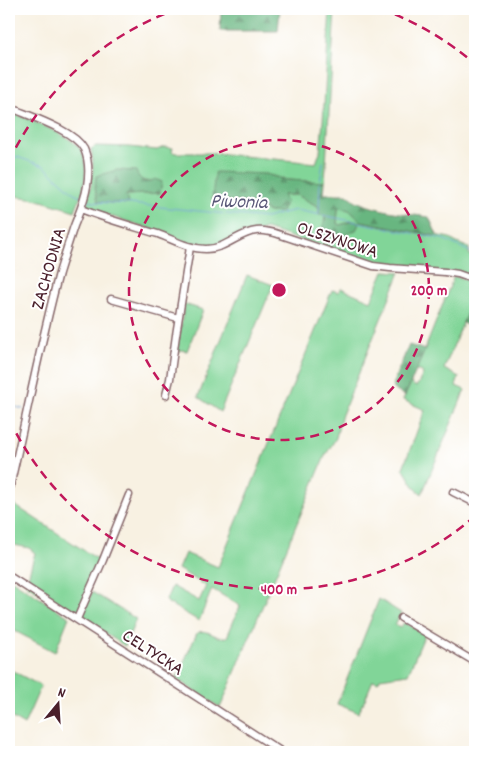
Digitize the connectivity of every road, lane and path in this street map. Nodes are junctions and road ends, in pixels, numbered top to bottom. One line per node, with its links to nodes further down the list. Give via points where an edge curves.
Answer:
1 (9, 107): 2 (street, ZACHODNIA, via 63,131 80,143 88,162 88,179)
2 (80, 209): 3 (street, OLSZYNOWA); 8 (street, ZACHODNIA, via 59,272)
3 (190, 247): 4 (street, OLSZYNOWA, via 213,248 251,232 262,231 373,266 453,273); 6 (street)
4 (475, 280)
5 (111, 299): 6 (street)
6 (178, 318): 7 (street)
7 (166, 395)
8 (9, 491)
9 (453, 492): 11 (street)
10 (129, 495): 14 (street)
11 (475, 503)
12 (9, 576): 14 (street, CELTYCKA)
13 (402, 618): 15 (street)
14 (77, 619): 16 (street, CELTYCKA)
15 (475, 662)
16 (282, 752)

